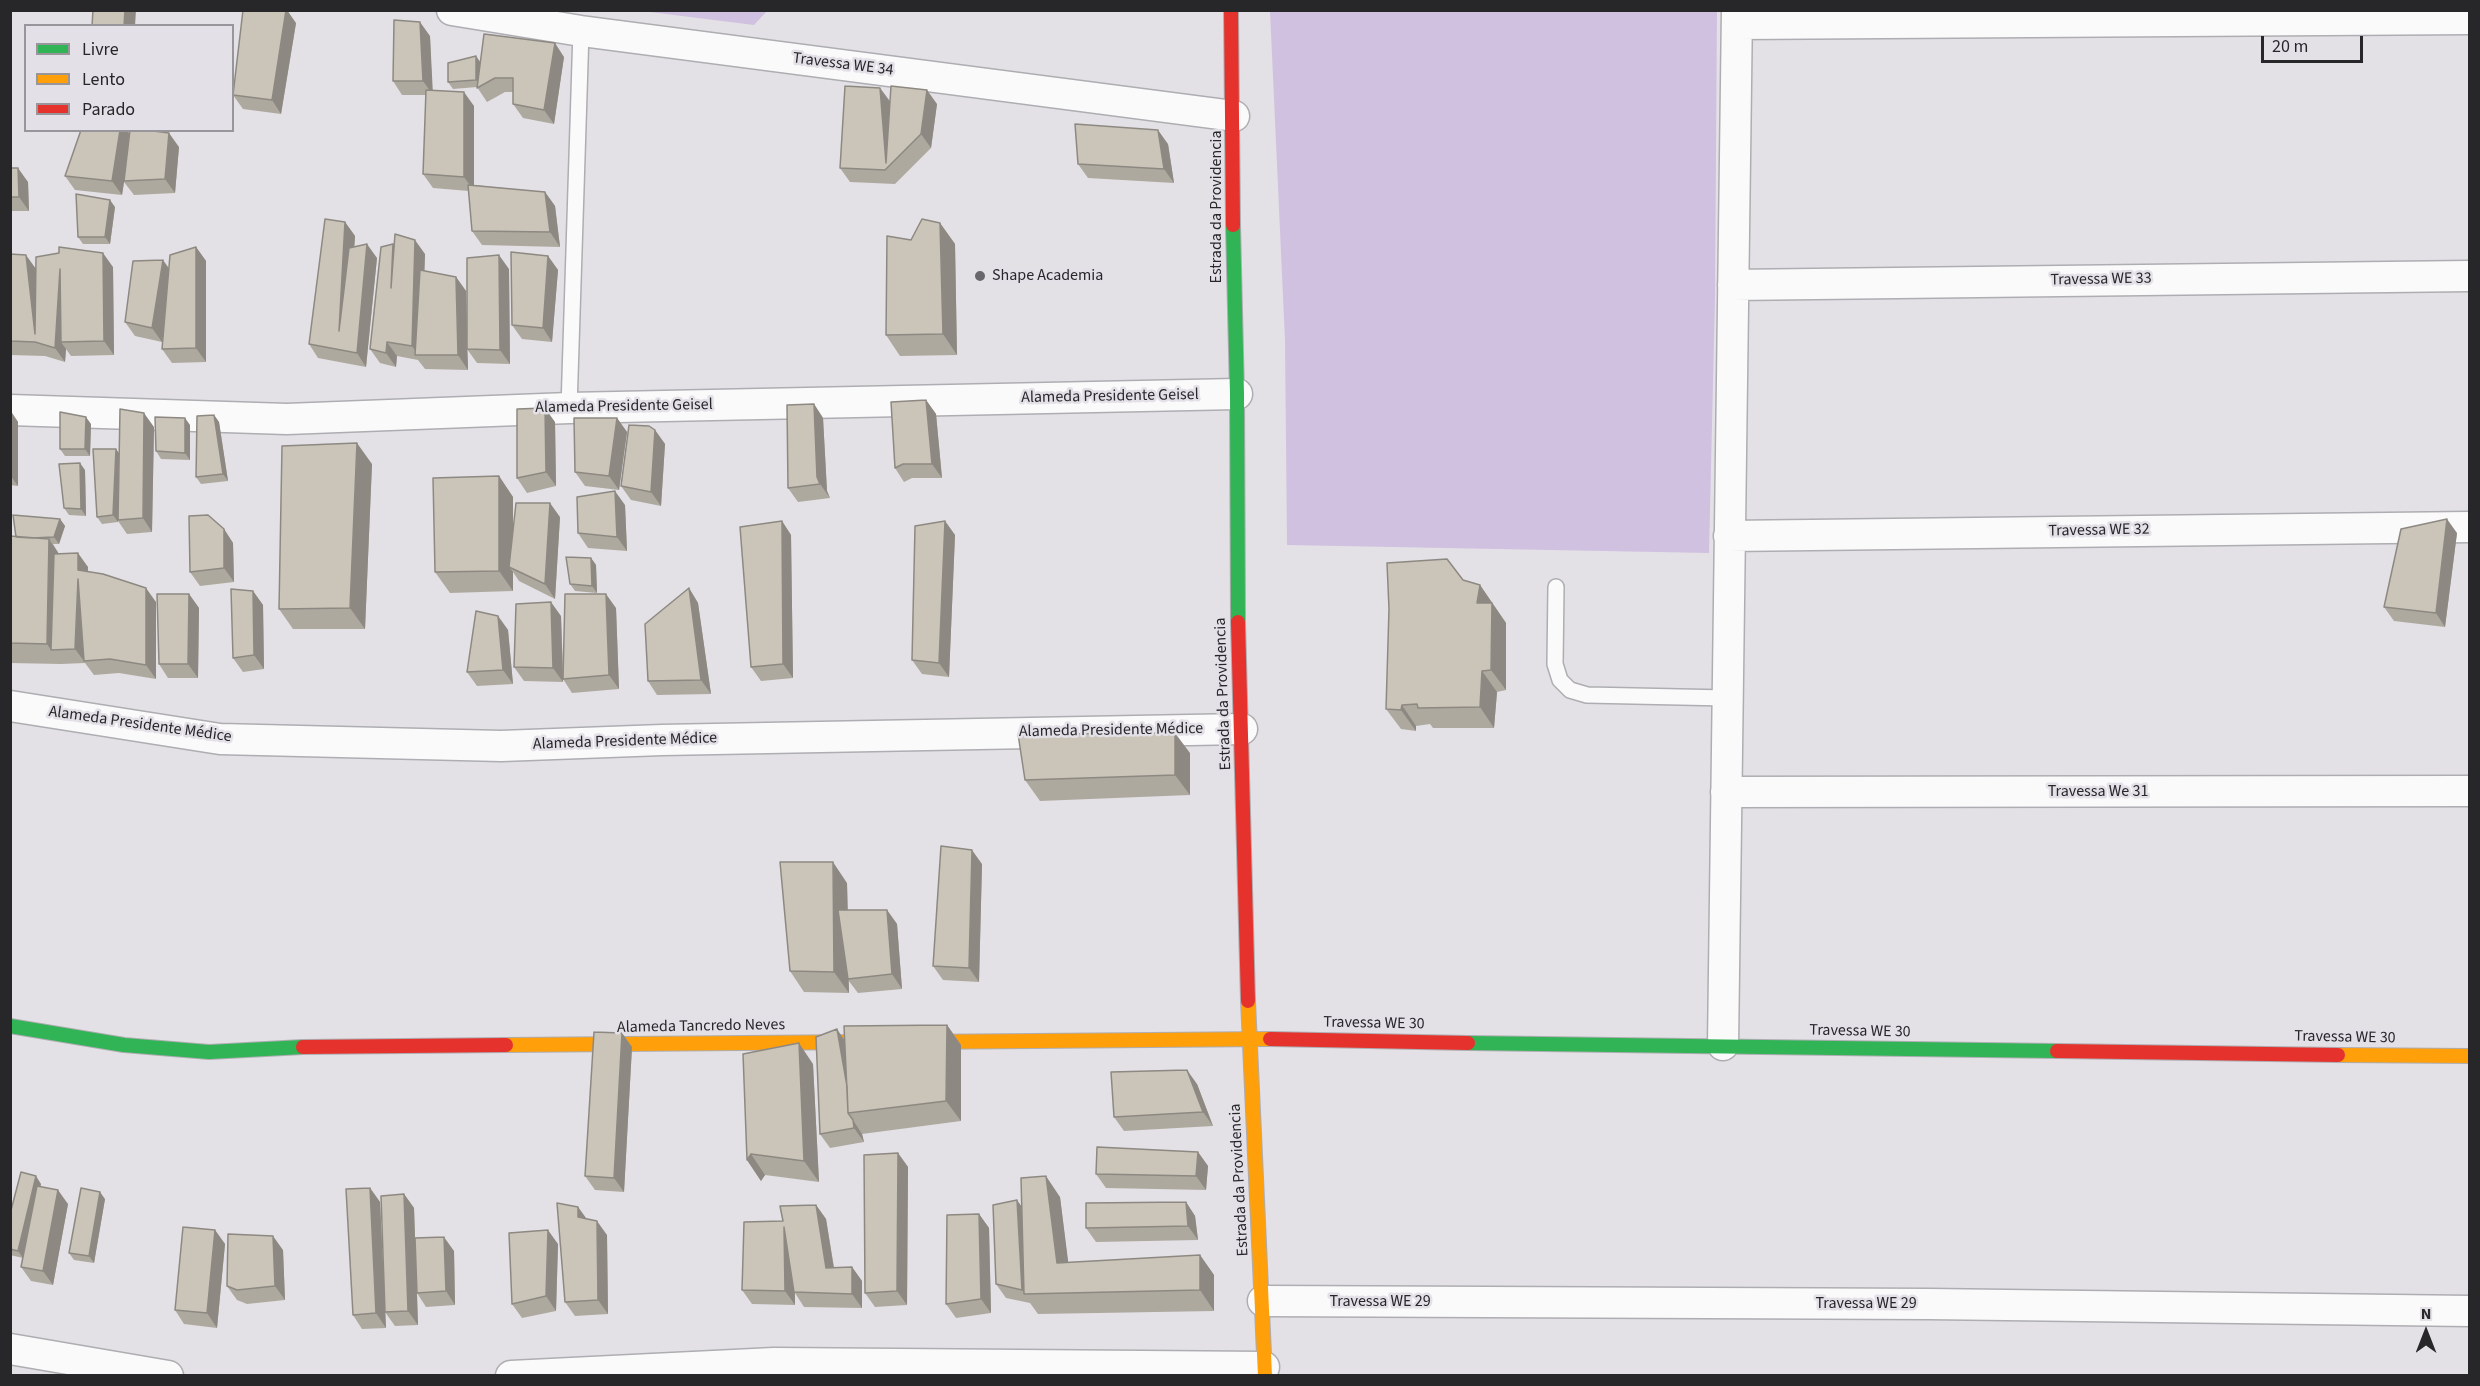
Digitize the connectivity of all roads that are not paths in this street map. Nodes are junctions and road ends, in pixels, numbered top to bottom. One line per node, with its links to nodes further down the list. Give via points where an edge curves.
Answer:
1 (452, 10): 5 (street, Travessa WE 34)
2 (1231, 10): 6 (street, Estrada da Providencia)
3 (1737, 17): 4 (street); 8 (street)
4 (2469, 19)
5 (581, 31): 6 (street, Travessa WE 34); 10 (lane)
6 (1234, 116): 9 (street, Estrada da Providencia)
7 (2469, 276): 8 (street, Travessa WE 33)
8 (1733, 285): 13 (street)
9 (1237, 394): 10 (street, Alameda Presidente Geisel); 17 (street, Estrada da Providencia)
10 (569, 408): 11 (street, Alameda Presidente Geisel, via 287,419)
11 (10, 410)
12 (2469, 527): 13 (street, Travessa WE 32)
13 (1729, 536): 15 (street)
14 (1556, 587): 15 (lane, via 1555,664 1560,680 1570,690 1587,695)
15 (1727, 698): 19 (street)
16 (10, 706): 17 (street, Alameda Presidente Médice, via 220,739 501,746)
17 (1242, 729): 21 (street, Estrada da Providencia)
18 (2469, 791): 19 (street, Travessa We 31)
19 (1726, 792): 24 (street)
20 (10, 1026): 22 (street, Alameda Tancredo Neves, via 124,1045 209,1052 306,1047)
21 (1249, 1039): 23 (street); 24 (street, Travessa WE 30); 26 (street, Estrada da Providencia)
22 (879, 1042)
23 (903, 1042)
24 (1723, 1045): 25 (street, Travessa WE 30)
25 (2469, 1056)
26 (1263, 1301): 27 (street, Travessa WE 29); 29 (street, Estrada da Providencia)
27 (2469, 1311)
28 (10, 1349): 30 (street)
29 (1265, 1371): 31 (street, via 774,1363)
30 (168, 1376)
31 (511, 1376)

